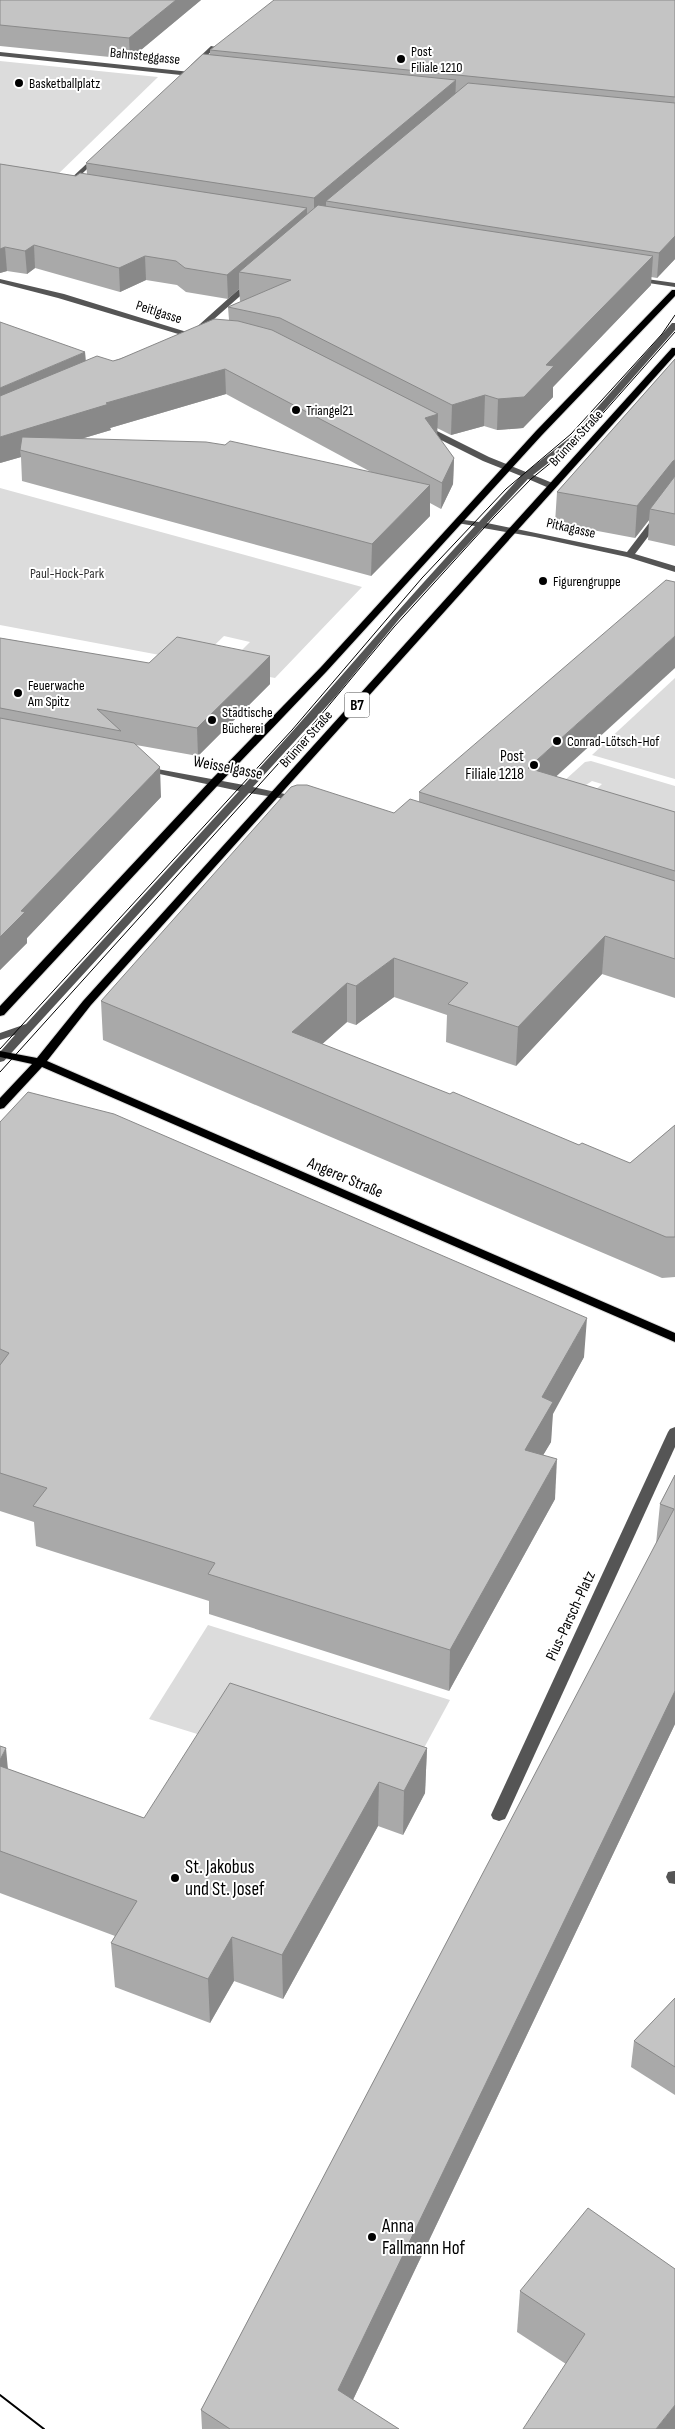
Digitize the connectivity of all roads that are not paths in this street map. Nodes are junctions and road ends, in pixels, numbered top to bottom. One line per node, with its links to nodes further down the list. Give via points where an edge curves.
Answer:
1 (213, 47): 3 (street)
2 (0, 54): 3 (street, Bahnsteggasse)
3 (186, 73): 4 (street, Bahnsteggasse); 5 (street)
4 (205, 75)
5 (179, 79)
6 (105, 150): 7 (street, via 63,189)
7 (72, 191)
8 (259, 277): 14 (street)
9 (630, 278): 11 (street)
10 (0, 281): 14 (street, Peitlgasse, via 61,296)
11 (675, 285)
12 (675, 292): 19 (main road, Brünner Straße)
13 (675, 325): 20 (street, Brünner Straße, via 576,437)
14 (190, 336): 15 (street, Peitlgasse); 16 (street)
15 (200, 338)
16 (181, 340)
17 (675, 350): 21 (main road, Brünner Straße / B7)
18 (410, 421): 19 (street)
19 (508, 469): 20 (street); 23 (main road, Brünner Straße)
20 (526, 477): 21 (street); 24 (street, Brünner Straße)
21 (552, 486): 25 (main road, Brünner Straße / B7)
22 (675, 495): 26 (street)
23 (460, 521): 24 (street, Pitkagasse); 29 (main road, Brünner Straße)
24 (480, 525): 25 (street, Pitkagasse); 30 (street, Brünner Straße)
25 (512, 531): 26 (street, Pitkagasse); 31 (main road, Brünner Straße / B7)
26 (629, 556): 27 (street, Pitkagasse)
27 (675, 569)
28 (136, 767): 29 (street, Weisselgasse)
29 (215, 782): 30 (street, Weisselgasse); 33 (main road, Brünner Straße)
30 (248, 788): 31 (street, Weisselgasse); 34 (street, Brünner Straße)
31 (276, 794): 32 (street, Weisselgasse); 37 (main road, Brünner Straße / B7, via 87,1003)
32 (310, 803)
33 (0, 1013)
34 (32, 1025): 35 (street); 36 (street, Brünner Straße)
35 (0, 1037)
36 (2, 1056): 37 (main road, Angerer Straße)
37 (40, 1062): 38 (main road, Brünner Straße / B7); 39 (main road, Angerer Straße)
38 (0, 1105)
39 (675, 1338)
40 (675, 1432): 41 (street, Pius-Parsch-Platz)
41 (499, 1815)

